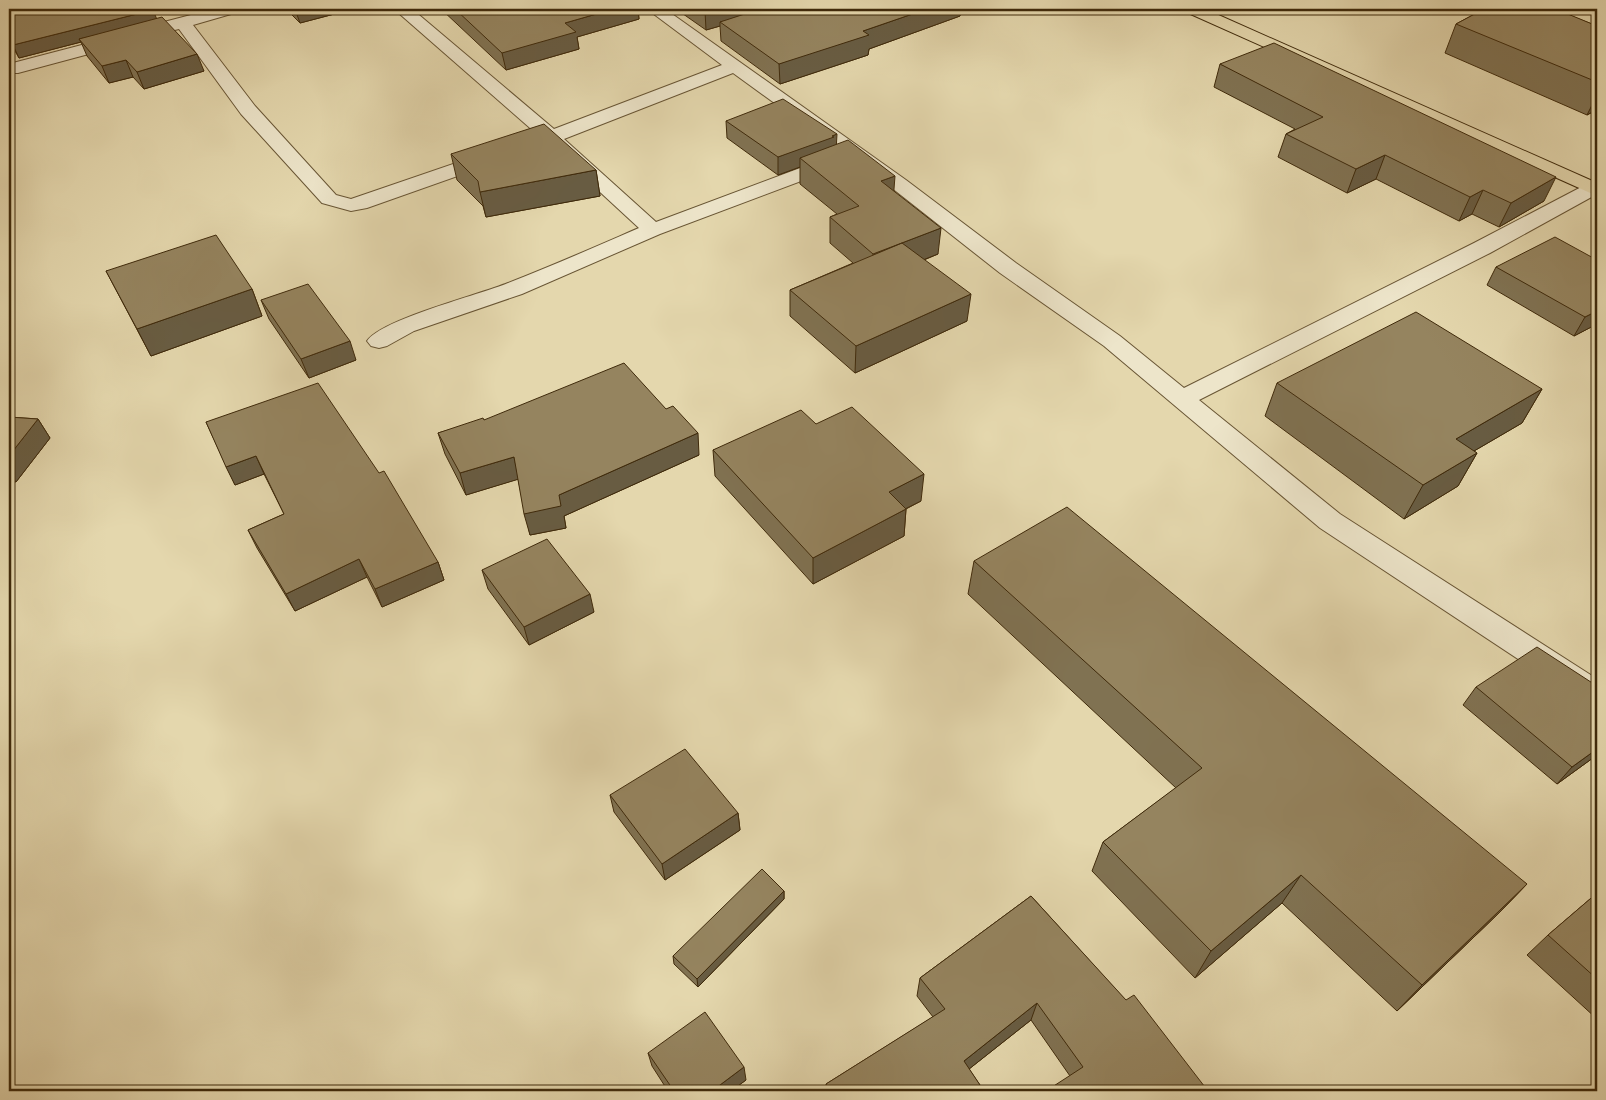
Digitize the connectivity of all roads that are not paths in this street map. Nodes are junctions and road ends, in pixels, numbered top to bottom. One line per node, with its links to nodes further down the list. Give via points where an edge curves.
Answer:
1 (232, 9): 6 (street)
2 (402, 9): 9 (street)
3 (655, 9): 7 (street, via 709,37)
4 (1192, 9): 11 (main road)
5 (1232, 9): 11 (main road)
6 (182, 22): 8 (street); 9 (street, via 248,110 329,199 341,203 360,204)
7 (735, 66): 9 (street); 10 (street)
8 (12, 70)
9 (551, 137): 12 (street)
10 (857, 154): 12 (street); 14 (street, via 1008,268 1112,341)
11 (1596, 185): 14 (street, via 1482,248)
12 (654, 230): 13 (street, via 514,289 406,326)
13 (380, 341)
14 (1182, 399): 15 (street, via 1330,521)
15 (1597, 695)

